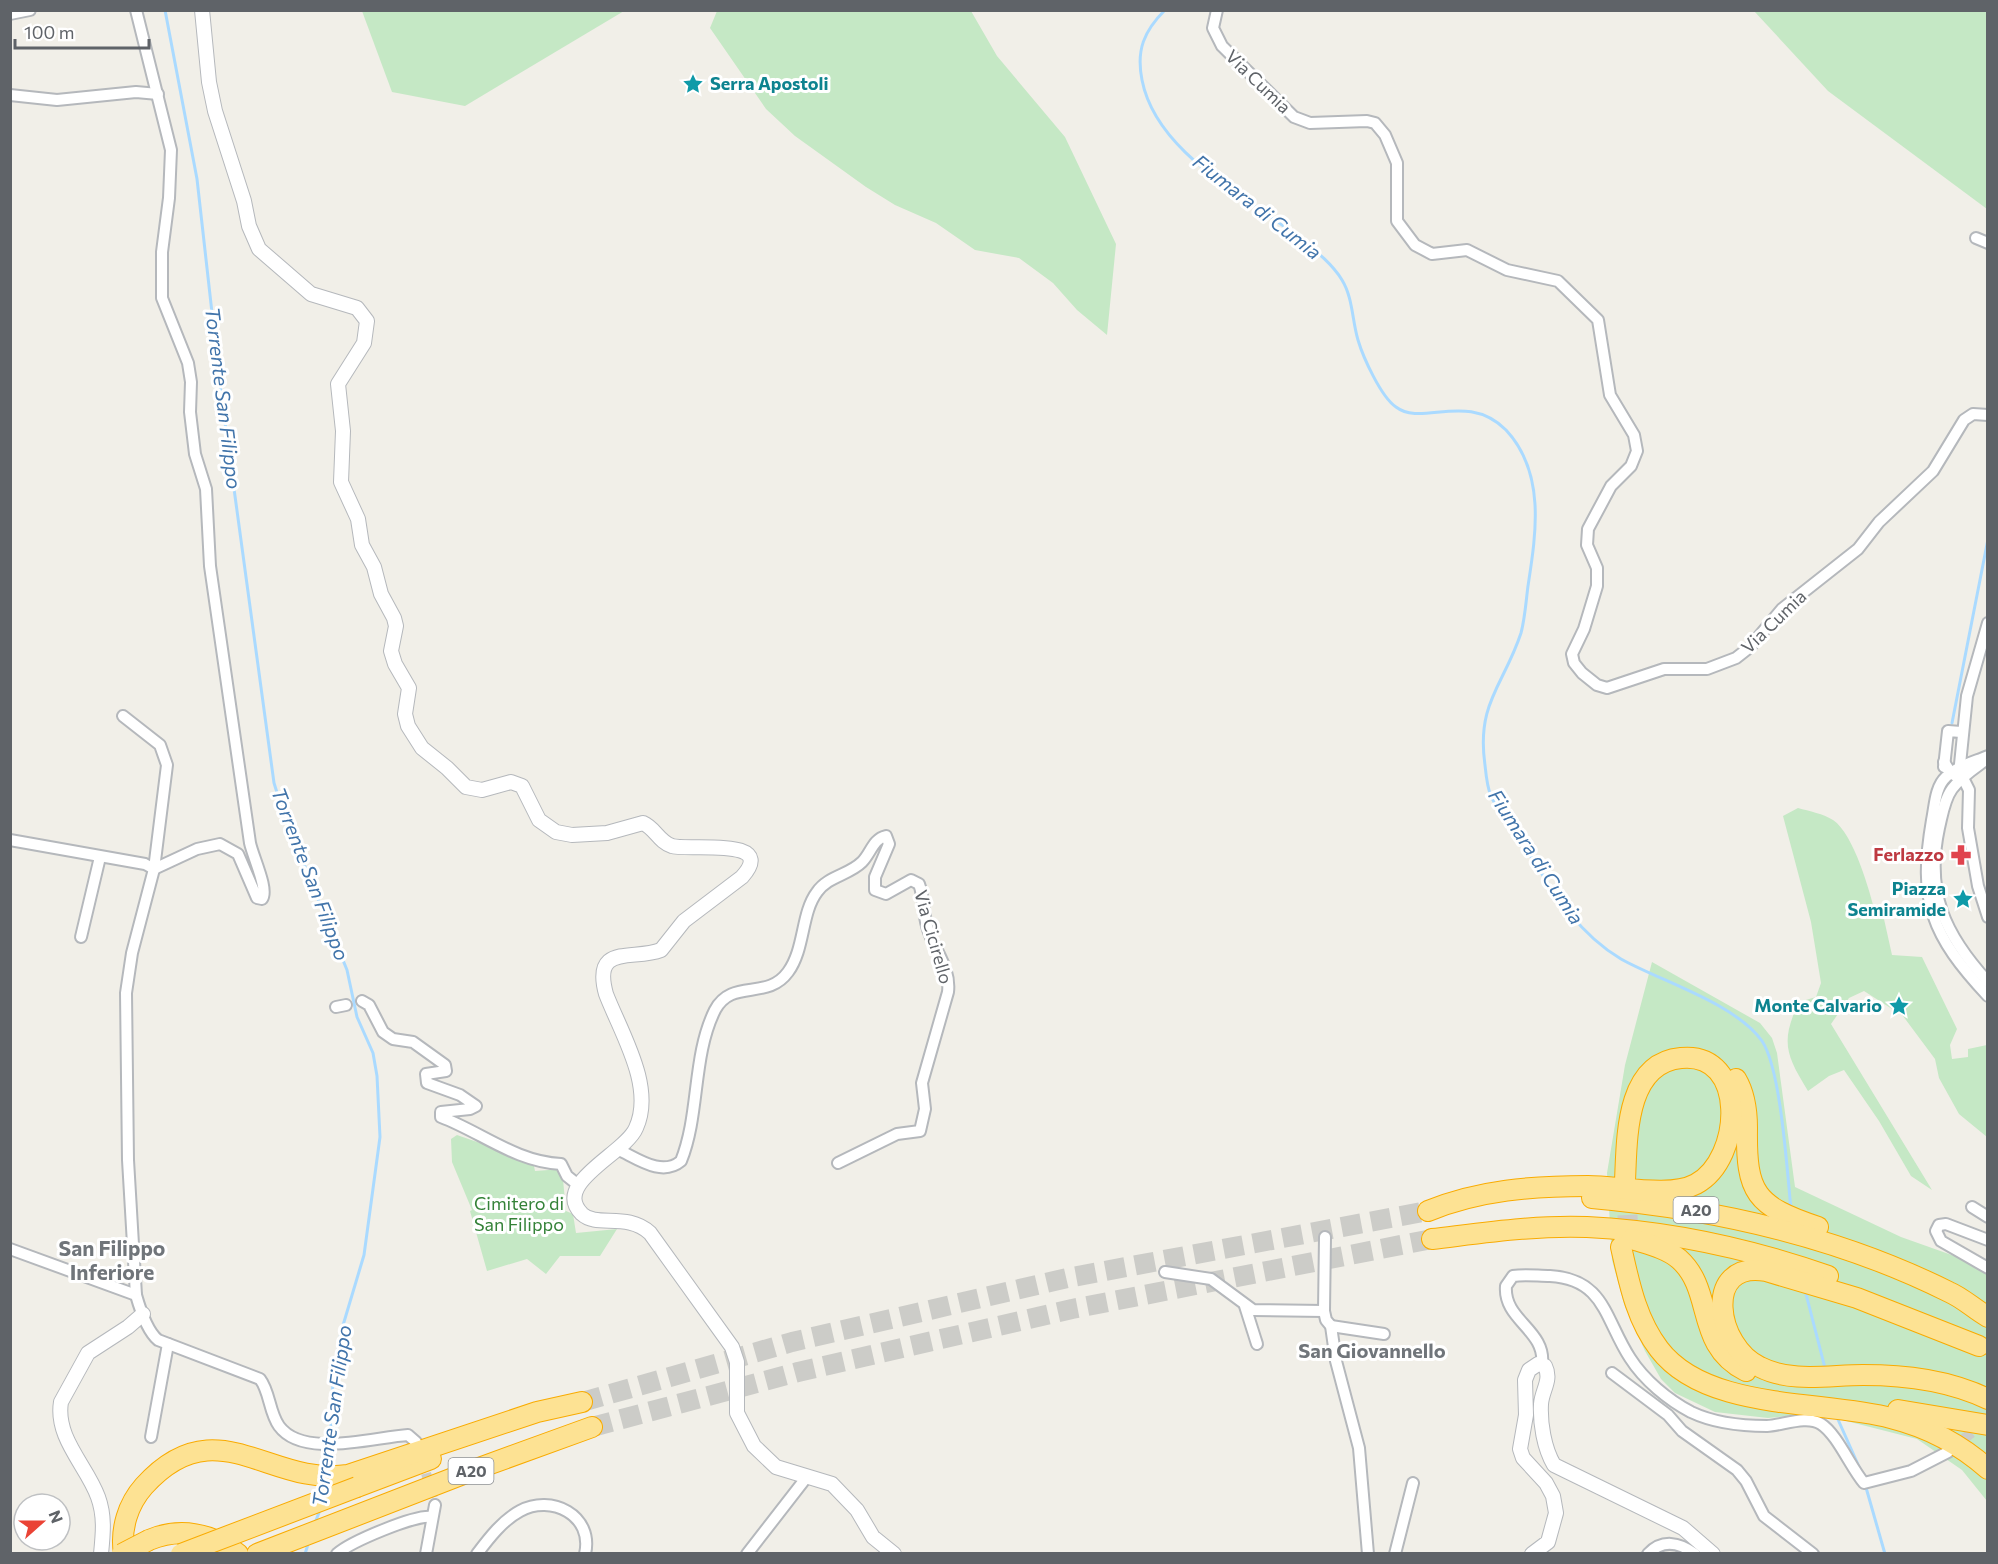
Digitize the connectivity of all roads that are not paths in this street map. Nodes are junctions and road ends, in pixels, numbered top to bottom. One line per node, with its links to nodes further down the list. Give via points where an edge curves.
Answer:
1 (30, 10): 5 (street)
2 (136, 10): 6 (street)
3 (202, 10): 27 (street, via 209,82 259,249 311,294 357,308 367,321 364,343 338,384 343,438 341,482 358,519 362,545 374,567 381,594 394,618 391,651 409,688 406,719 413,738 471,789 488,790 511,782 522,786 539,820 556,832 607,833 644,823 673,847 736,847 748,858 748,868 742,877 684,921 661,950 620,955 605,968 606,994 638,1074 643,1098 637,1127)
4 (1217, 10): 10 (street, Via Cumia, via 1213,23 1222,46 1294,117 1330,124 1367,121 1382,130 1398,170 1397,222 1415,245 1432,255 1467,250 1514,272 1558,281 1598,320 1610,395 1634,435 1637,451 1631,466 1611,486 1587,534 1589,551 1597,567 1597,585 1572,654 1577,668 1597,685 1613,687 1664,669 1707,669 1742,655 1776,615 1851,555 1879,522 1933,471 1964,420 1973,414)
5 (10, 14)
6 (158, 94): 7 (street, via 136,92 57,100); 21 (street, via 171,161 162,252 162,298 190,372 195,454 206,489 210,566 250,843 265,895 257,898 238,854 220,844 197,849)
7 (10, 95)
8 (1976, 238): 9 (street)
9 (1988, 243)
10 (1988, 415)
11 (1988, 623): 13 (street)
12 (123, 716): 21 (street, via 160,745 165,755 164,799)
13 (1961, 732): 15 (street, via 1948,731); 16 (street)
14 (1988, 757): 16 (street); 17 (street)
15 (1944, 762): 16 (street); 18 (street)
16 (1954, 771): 17 (street); 18 (street)
17 (1960, 780): 22 (street, via 1969,790 1968,828); 24 (street, via 1947,799 1939,830 1936,892 1952,937)
18 (1941, 782): 25 (street, via 1928,844 1927,894 1946,941)
19 (10, 840): 20 (street)
20 (100, 857): 21 (street); 23 (street)
21 (154, 869): 40 (street, via 126,993 128,1160)
22 (1988, 917)
23 (81, 937)
24 (1988, 982)
25 (1988, 996)
26 (362, 1001): 29 (street, via 369,1005 388,1036 413,1042 445,1065 446,1071 426,1074 427,1083 460,1095 476,1106 441,1112 441,1117 534,1161 561,1164)
27 (619, 1150): 28 (street, Via Cicirello, via 660,1167 672,1167 681,1161 706,1037 718,1004 732,992 758,990 784,977 800,947 814,895 825,883 862,862 876,841 886,836 889,844 875,877 875,890 886,894 911,880 919,884 927,928 948,976 948,997 922,1083 925,1109 920,1131 897,1134); 29 (street)
28 (838, 1163)
29 (577, 1184): 61 (street, via 576,1201 584,1216 634,1222 657,1241 732,1347 737,1362 736,1407 748,1438 776,1467)
30 (1972, 1207): 31 (street)
31 (1988, 1217)
32 (1586, 1227): 34 (highway, A20, via 1515,1229); 49 (highway, A20, via 1660,1234 1804,1267 1888,1298); 54 (highway, via 1678,1258 1695,1283 1715,1344 1727,1359 1753,1374 1794,1383 1906,1383 1963,1395)
33 (1325, 1237): 42 (street)
34 (1432, 1239)
35 (1988, 1240): 37 (street, via 1946,1224 1936,1231 1941,1241)
36 (10, 1250): 40 (street)
37 (1988, 1268)
38 (1166, 1272): 41 (street, via 1211,1279)
39 (1951, 1293): 39 (highway, A20, via 1890,1252 1791,1218 1762,1199 1747,1169 1747,1116 1741,1088 1727,1067 1708,1053 1687,1050 1666,1054 1647,1066 1629,1095 1622,1123 1621,1181 1629,1125 1643,1080 1661,1063 1676,1058 1706,1062 1729,1090 1731,1131 1717,1168 1695,1185 1672,1189 1590,1185 1515,1189 1460,1198 1428,1211 1515,1199 1591,1198 1661,1204 1719,1214 1833,1245); 44 (highway, A20)
40 (136, 1295): 43 (street)
41 (1245, 1306): 42 (street, via 1261,1312); 48 (street)
42 (1324, 1311): 45 (street)
43 (143, 1314): 47 (street, via 155,1338); 68 (street, via 88,1353 61,1402 64,1431 102,1508)
44 (1984, 1315)
45 (1331, 1326): 46 (street); 80 (street, via 1361,1457)
46 (1384, 1334)
47 (168, 1344): 57 (street); 58 (street, via 260,1379 279,1425 291,1438 307,1443 350,1442 408,1435)
48 (1257, 1344)
49 (1983, 1348): 52 (highway, via 1857,1298 1766,1271 1740,1274 1723,1296 1722,1316 1732,1343 1764,1370 1805,1377 1908,1376)
50 (1542, 1364): 59 (street, via 1537,1338 1507,1302 1506,1286 1513,1276 1565,1277 1582,1283 1604,1308 1635,1365 1675,1401 1700,1416 1730,1424 1819,1423 1864,1483 1911,1471); 67 (street, via 1531,1367 1526,1374 1526,1415 1520,1449 1522,1458 1546,1483 1556,1508 1551,1536); 84 (street, via 1548,1376 1541,1417 1554,1465 1683,1528)
51 (1612, 1373): 85 (street, via 1737,1470 1764,1516)
52 (1988, 1398)
53 (582, 1402): 62 (highway, A20)
54 (1988, 1406)
55 (1988, 1425): 60 (highway, via 1751,1390 1704,1376 1675,1356 1654,1331 1625,1247 1633,1296 1649,1334 1671,1361 1692,1376 1739,1394 1865,1412 1909,1423 1961,1448)
56 (592, 1427): 66 (highway)
57 (151, 1437)
58 (416, 1442)
59 (1948, 1452)
60 (1988, 1469)
61 (806, 1478): 78 (street); 79 (street, via 836,1487 857,1510 873,1537)
62 (352, 1481): 69 (highway, via 295,1473 234,1451 185,1456 160,1470 138,1492 125,1522); 70 (highway, A20, bridge)
63 (1413, 1484): 81 (street)
64 (435, 1504): 65 (street)
65 (432, 1518): 66 (street, via 426,1516); 75 (street)
66 (350, 1537): 72 (highway); 73 (highway); 74 (street)
67 (1537, 1553)
68 (101, 1554)
69 (123, 1554): 71 (highway, bridge, via 149,1539 188,1533 222,1542)
70 (181, 1554)
71 (238, 1554)
72 (257, 1554)
73 (293, 1554)
74 (337, 1554)
75 (426, 1554)
76 (477, 1554): 77 (street, via 514,1515 538,1506 566,1511 580,1521 587,1534)
77 (585, 1554)
78 (747, 1554)
79 (894, 1554)
80 (1368, 1554)
81 (1395, 1554)
82 (1648, 1554): 83 (street, via 1659,1545 1670,1543)
83 (1695, 1554)
84 (1713, 1554)
85 (1813, 1554)

